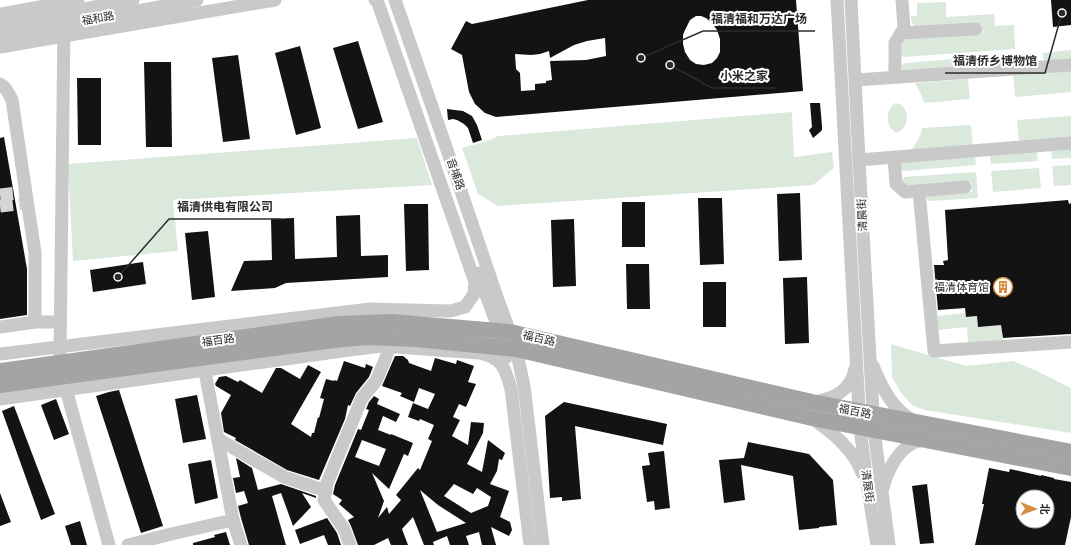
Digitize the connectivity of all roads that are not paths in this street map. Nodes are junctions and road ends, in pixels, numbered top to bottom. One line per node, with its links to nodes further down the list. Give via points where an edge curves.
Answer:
1 (78, 0): 12 (street)
2 (133, 0): 12 (street, 福和路)
3 (197, 0): 12 (street, 福和路)
4 (274, 0): 12 (street)
5 (375, 0): 38 (street, via 475,282 474,294 465,307 450,311 370,309)
6 (382, 0): 30 (street, 音埔路, via 487,299)
7 (395, 0): 30 (street, 音埔路, via 497,297)
8 (837, 0): 36 (street, 清晨街)
9 (851, 0): 20 (street, 清晨街)
10 (902, 0): 15 (street, via 904,28)
11 (0, 14): 12 (street)
12 (61, 15): 13 (street, 福和路); 16 (street, 福和路); 17 (street); 28 (street)
13 (0, 24)
14 (976, 30): 15 (street)
15 (901, 34): 19 (street, via 895,43)
16 (0, 36)
17 (0, 47)
18 (1071, 65): 19 (street)
19 (895, 77): 20 (street)
20 (856, 80): 24 (street, 清晨街)
21 (0, 84): 27 (street, via 12,100 33,239)
22 (1071, 143): 23 (street)
23 (894, 157): 24 (street); 26 (street, via 896,184 906,192)
24 (858, 160): 35 (street, 清晨街)
25 (965, 187): 26 (street)
26 (919, 191): 32 (street, via 934,351)
27 (35, 322): 28 (street); 29 (street)
28 (60, 322): 38 (street)
29 (0, 327)
30 (504, 331): 33 (street, 音埔路); 38 (main road, 福百路, via 392,322 339,324); 42 (main road, 福百路)
31 (391, 342): 33 (main road, 福百路); 37 (main road, 福百路, via 367,337 334,340); 49 (street, via 376,381 362,398); 57 (street, via 490,355 500,362 507,374 510,389)
32 (1071, 342)
33 (510, 348): 42 (main road, 福百路); 58 (street); 59 (street, via 524,386)
34 (0, 354): 38 (street)
35 (870, 360): 43 (street, 清晨街); 44 (street, via 885,392 896,408)
36 (857, 362): 42 (street, via 854,377 847,387); 43 (street, 清晨街)
37 (203, 364): 38 (main road, 福百路); 45 (street)
38 (62, 369): 39 (main road, 福百路); 40 (main road, 福百路); 41 (street); 53 (street)
39 (0, 371)
40 (0, 385)
41 (0, 399)
42 (812, 410): 43 (main road, 福百路); 50 (street, via 852,453 860,466)
43 (867, 421): 44 (main road, 福百路); 46 (main road, 福百路); 50 (street, 清展街); 51 (street, 清展街)
44 (920, 424): 47 (main road, 福百路)
45 (218, 439): 49 (street, via 284,477); 52 (street)
46 (923, 440): 48 (main road, 福百路); 51 (street, via 911,444 902,451 886,476)
47 (1071, 452)
48 (1071, 468)
49 (326, 490): 56 (street, via 324,500 344,529)
50 (868, 490): 60 (street, 清展街)
51 (882, 491): 61 (street, 清展街)
52 (233, 520): 54 (street); 55 (street)
53 (109, 545)
54 (128, 545)
55 (241, 545)
56 (350, 545)
57 (530, 545)
58 (534, 545)
59 (543, 545)
60 (877, 545)
61 (889, 545)

